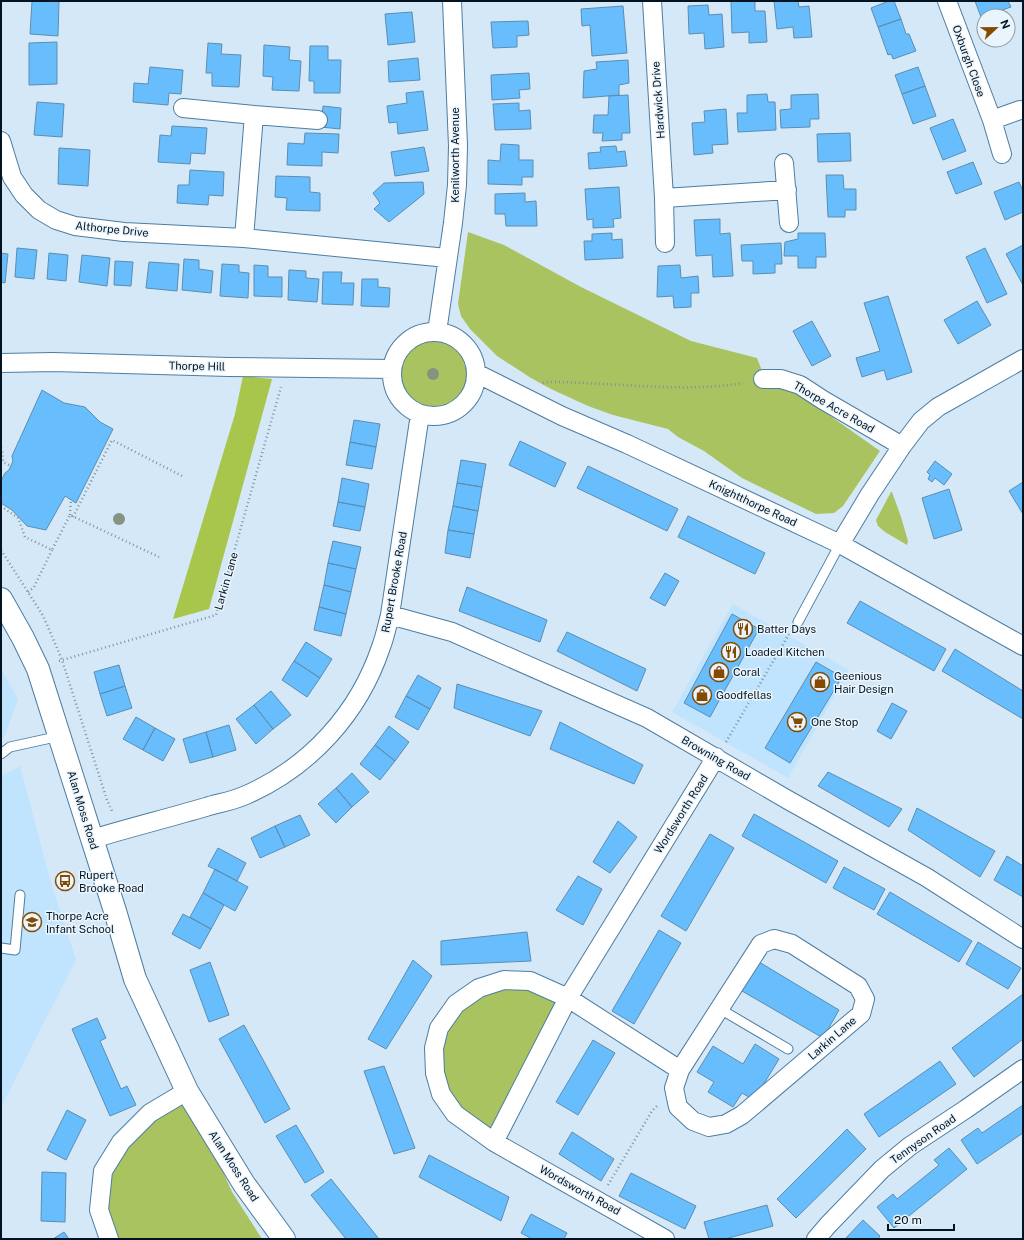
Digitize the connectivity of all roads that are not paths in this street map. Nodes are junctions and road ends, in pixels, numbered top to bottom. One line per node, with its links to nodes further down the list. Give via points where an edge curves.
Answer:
1 (452, 1): 17 (street, Kenilworth Avenue, via 458,146 457,185)
2 (652, 1): 13 (street, Hardwick Drive)
3 (947, 1): 8 (street, Oxburgh Close)
4 (183, 108): 6 (street)
5 (1020, 110): 8 (street)
6 (254, 115): 7 (street); 15 (street)
7 (318, 120)
8 (992, 120): 10 (street, Oxburgh Close)
9 (1, 141): 15 (street, Althorpe Drive, via 12,176 24,195 39,210 56,220 76,226 124,232)
10 (1002, 154)
11 (784, 163): 12 (street)
12 (787, 190): 13 (street); 14 (street)
13 (664, 198): 16 (street, Hardwick Drive)
14 (789, 223)
15 (244, 238): 17 (street, Althorpe Drive)
16 (665, 243)
17 (448, 258): 18 (street, Kenilworth Avenue)
18 (437, 332): 21 (street, via 426,333 405,343 396,356); 22 (street, via 458,339 466,347 474,360)
19 (1023, 359): 25 (street, via 938,407 921,421)
20 (1, 363): 21 (street, Thorpe Hill)
21 (392, 369): 24 (street, via 393,384 399,397 407,407)
22 (476, 373): 24 (street, via 474,388 459,408 437,416); 26 (street, Knightthorpe Road, via 562,416)
23 (763, 379): 25 (street, Thorpe Acre Road, via 781,379 800,385)
24 (420, 414): 28 (street, Rupert Brooke Road)
25 (902, 446): 26 (street)
26 (840, 544): 29 (lane); 30 (street, Knightthorpe Road)
27 (1, 599): 31 (street, Alan Moss Road, via 38,669)
28 (390, 615): 33 (street, Browning Road, via 459,635 647,718); 34 (street, Rupert Brooke Road, via 381,648 359,695 328,738 308,757 286,773 245,795)
29 (798, 622)
30 (1023, 646)
31 (60, 736): 32 (lane, via 10,747); 34 (street, Alan Moss Road)
32 (1, 754)
33 (716, 757): 36 (street, Browning Road, via 926,877); 38 (street, Wordsworth Road)
34 (92, 839): 43 (street, Alan Moss Road, via 135,979)
35 (20, 895): 37 (lane, via 16,950)
36 (1023, 939)
37 (1, 948)
38 (568, 998): 42 (street); 44 (street, Wordsworth Road); 44 (street, Wordsworth Road, via 530,981 504,980 479,988 456,1004 439,1028 434,1054 435,1073 441,1094 455,1114)
39 (720, 1009): 40 (lane); 42 (street, Larkin Lane); 42 (street, Larkin Lane, via 761,944 774,939 792,944 858,986 865,999 861,1014 742,1115 726,1124 709,1126 693,1121 678,1107 674,1088)
40 (788, 1048)
41 (1023, 1068): 48 (street, Tennyson Road, via 910,1146 882,1169)
42 (680, 1070)
43 (187, 1091): 45 (street, via 150,1113 121,1142 103,1172 99,1210); 46 (street, Alan Moss Road, via 244,1184)
44 (494, 1142): 47 (street, Wordsworth Road)
45 (109, 1239)
46 (284, 1239)
47 (665, 1239)
48 (816, 1239)

